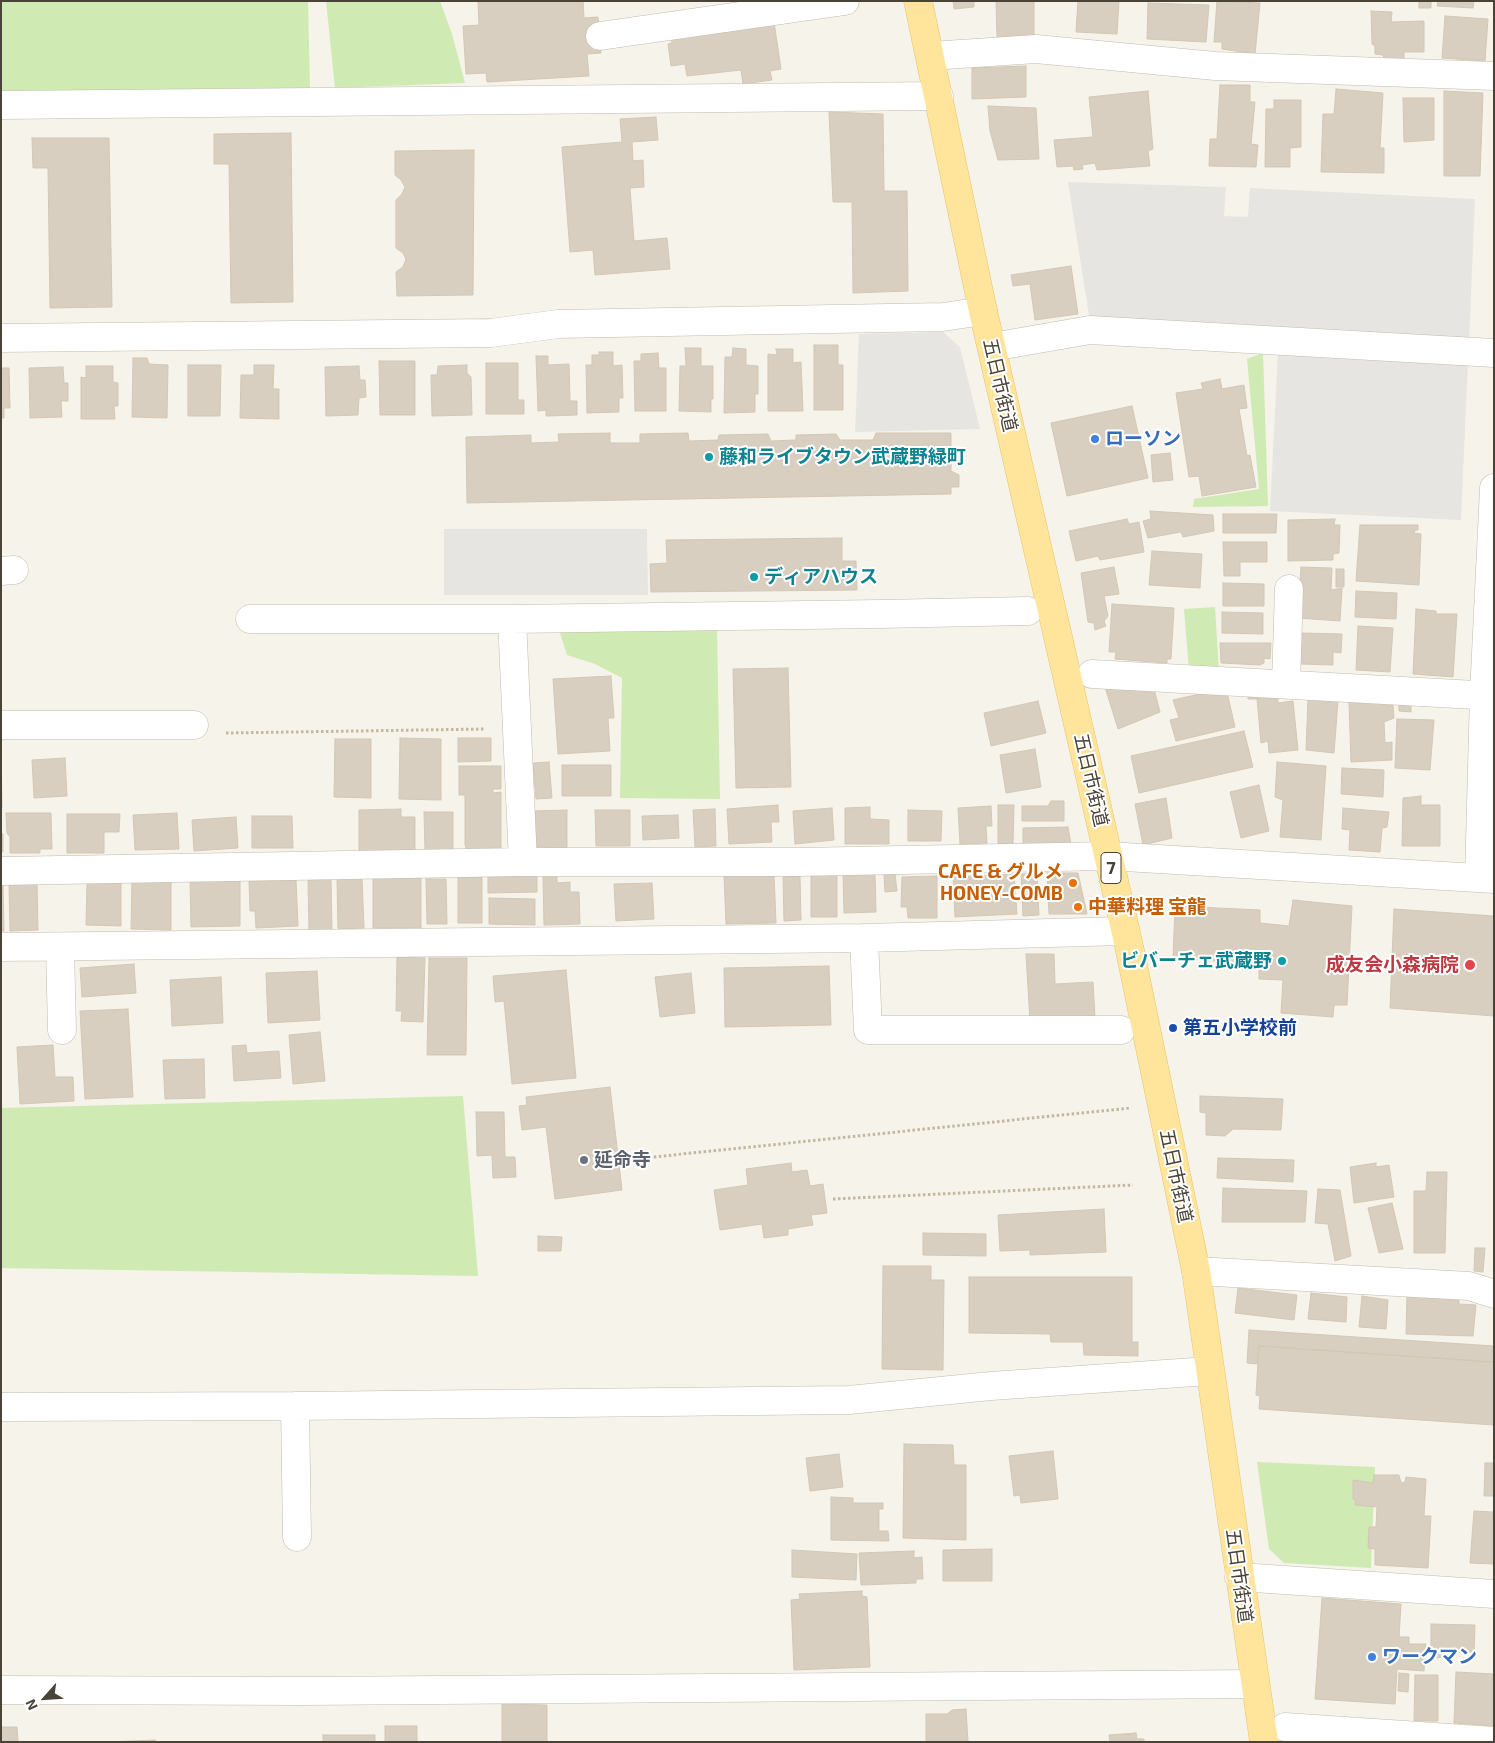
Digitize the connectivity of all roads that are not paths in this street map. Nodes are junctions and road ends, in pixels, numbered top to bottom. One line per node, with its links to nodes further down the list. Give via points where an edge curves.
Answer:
1 (845, 1): 3 (street)
2 (918, 1): 4 (main road, 五日市街道 / 7)
3 (600, 36)
4 (930, 56): 5 (street, via 1036,49 1215,66); 7 (main road, 五日市街道 / 7)
5 (1494, 76)
6 (412, 82): 8 (street, via 291,84)
7 (939, 96): 8 (street); 10 (main road, 五日市街道 / 7)
8 (290, 102): 9 (street)
9 (1, 106)
10 (983, 310): 11 (street, via 943,317 558,324 491,333); 12 (main road, 五日市街道 / 7)
11 (1, 338)
12 (992, 347): 13 (street, via 1090,330); 24 (main road, 五日市街道 / 7)
13 (1494, 353)
14 (1494, 488): 21 (street)
15 (1289, 590): 20 (street)
16 (1028, 610): 18 (street)
17 (250, 618): 18 (street)
18 (512, 619): 25 (street)
19 (1092, 674): 20 (street)
20 (1286, 684): 21 (street)
21 (1489, 695): 27 (street)
22 (1, 725): 23 (street)
23 (194, 725)
24 (1108, 856): 25 (street, via 799,862); 27 (street); 28 (main road, 五日市街道 / 7)
25 (523, 862): 26 (street)
26 (1, 871)
27 (1486, 879)
28 (1125, 931): 29 (street); 34 (main road, 五日市街道 / 7)
29 (864, 938): 31 (street); 33 (street, via 868,1030)
30 (1, 947): 31 (street)
31 (60, 948): 32 (street)
32 (62, 1030)
33 (1121, 1030)
34 (1196, 1271): 35 (street, via 1469,1286); 36 (main road, 五日市街道 / 7)
35 (1494, 1294)
36 (1209, 1371): 37 (street, via 990,1386 849,1400); 40 (main road, 五日市街道 / 7)
37 (295, 1406): 38 (street); 39 (street)
38 (1, 1407)
39 (297, 1537)
40 (1239, 1578): 41 (street); 42 (main road, 五日市街道 / 7)
41 (1494, 1594)
42 (1255, 1684): 43 (street); 44 (main road, 五日市街道 / 7)
43 (1, 1690)
44 (1275, 1735): 45 (street)
45 (1494, 1741)

